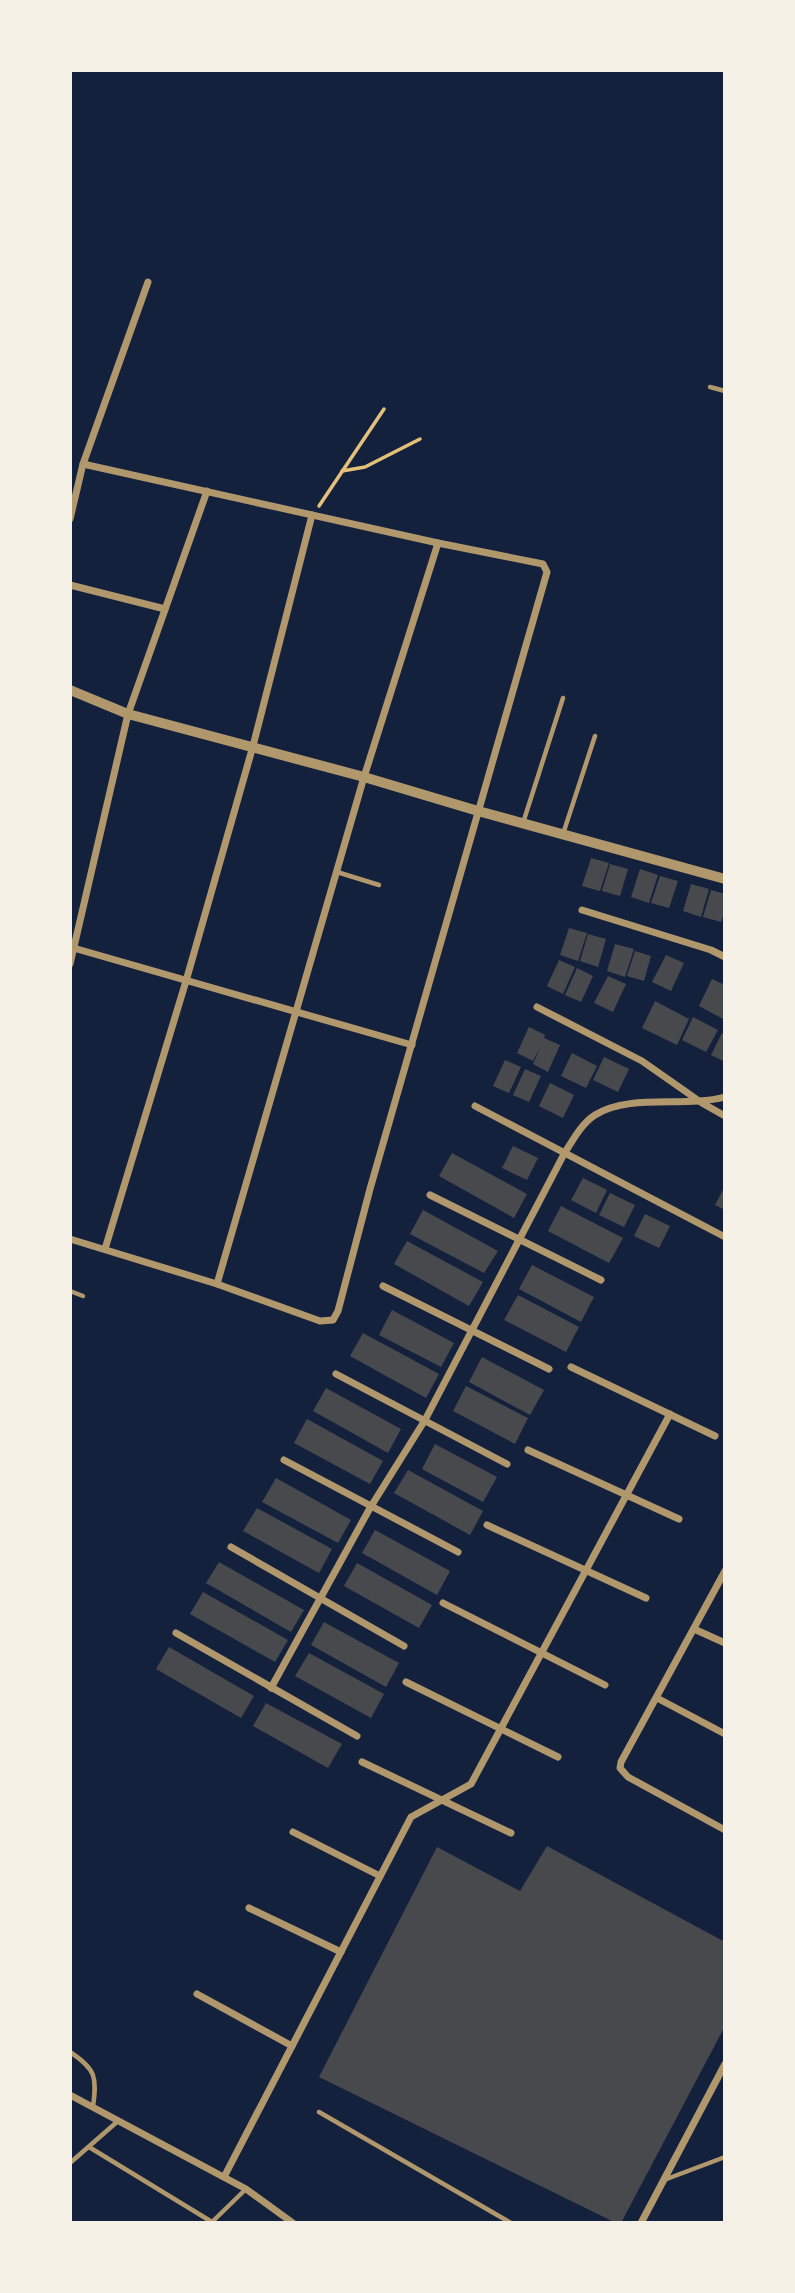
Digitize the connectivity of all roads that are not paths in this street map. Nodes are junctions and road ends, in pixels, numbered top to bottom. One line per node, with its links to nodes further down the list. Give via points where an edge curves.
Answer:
1 (148, 282): 4 (street)
2 (710, 387): 3 (lane)
3 (725, 391)
4 (83, 464): 5 (street); 7 (street)
5 (207, 491): 6 (street); 10 (street)
6 (313, 515): 8 (street); 15 (street)
7 (70, 519)
8 (438, 543): 16 (street); 17 (street, via 546,567)
9 (70, 585): 10 (street)
10 (165, 608): 13 (street)
11 (70, 690): 13 (street)
12 (563, 698): 18 (lane)
13 (128, 714): 15 (street); 24 (street)
14 (595, 736): 19 (lane)
15 (253, 746): 16 (street); 27 (street)
16 (365, 777): 17 (street); 20 (street)
17 (478, 811): 18 (street); 30 (street)
18 (523, 824): 19 (street)
19 (563, 835): 21 (street)
20 (337, 872): 22 (lane); 29 (street)
21 (725, 879)
22 (379, 885)
23 (582, 910): 25 (street)
24 (73, 947): 26 (street); 27 (street)
25 (725, 957)
26 (70, 964)
27 (186, 981): 29 (street); 40 (street)
28 (537, 1007): 32 (street, via 642,1061)
29 (297, 1012): 30 (street); 42 (street)
30 (412, 1045): 42 (street, via 333,1320 320,1321)
31 (725, 1097): 32 (street)
32 (702, 1103): 34 (street); 35 (street, via 613,1108 595,1115 581,1128)
33 (475, 1106): 35 (street)
34 (725, 1116)
35 (564, 1154): 37 (street); 39 (street)
36 (430, 1195): 39 (street)
37 (725, 1237)
38 (70, 1239): 40 (street)
39 (521, 1239): 41 (street); 46 (street)
40 (105, 1249): 42 (street)
41 (601, 1280)
42 (217, 1284)
43 (383, 1286): 46 (street)
44 (70, 1291): 45 (lane)
45 (83, 1296)
46 (472, 1331): 48 (street); 51 (street)
47 (571, 1367): 50 (street)
48 (549, 1369)
49 (336, 1374): 51 (street)
50 (670, 1415): 52 (street); 56 (street)
51 (425, 1420): 55 (street); 57 (street)
52 (715, 1436)
53 (528, 1450): 56 (street)
54 (284, 1460): 57 (street)
55 (507, 1464)
56 (627, 1495): 58 (street); 62 (street)
57 (370, 1508): 61 (street); 65 (street)
58 (679, 1519)
59 (487, 1525): 62 (street)
60 (231, 1547): 65 (street)
61 (458, 1552)
62 (586, 1571): 64 (street); 71 (street)
63 (725, 1571): 67 (street)
64 (646, 1598)
65 (320, 1599): 70 (street); 74 (street)
66 (443, 1603): 71 (street)
67 (694, 1629): 69 (street); 75 (street)
68 (176, 1633): 74 (street)
69 (725, 1643)
70 (404, 1646)
71 (542, 1653): 73 (street); 76 (street)
72 (406, 1682): 76 (street)
73 (605, 1685)
74 (271, 1688): 78 (street)
75 (657, 1698): 77 (street); 82 (street, via 621,1762 623,1773)
76 (500, 1729): 79 (street); 81 (street, via 471,1784)
77 (725, 1734)
78 (357, 1737)
79 (558, 1757)
80 (362, 1762): 81 (street)
81 (442, 1800): 84 (street); 85 (street, via 411,1817)
82 (725, 1830)
83 (293, 1832): 85 (street)
84 (510, 1833)
85 (380, 1876): 87 (street)
86 (249, 1908): 87 (street)
87 (341, 1952): 89 (street)
88 (197, 1994): 89 (street)
89 (292, 2046): 99 (street)
90 (70, 2052): 93 (lane, via 88,2065 95,2077)
91 (725, 2064): 100 (street)
92 (70, 2095): 93 (street)
93 (93, 2108): 95 (street)
94 (318, 2112): 104 (lane)
95 (118, 2121): 96 (lane); 99 (street)
96 (89, 2147): 98 (lane); 102 (lane)
97 (725, 2157): 100 (lane)
98 (70, 2163)
99 (224, 2177): 101 (street)
100 (663, 2181): 105 (street)
101 (246, 2189): 102 (lane); 103 (street)
102 (212, 2222)
103 (292, 2223)
104 (510, 2223)
105 (641, 2223)

